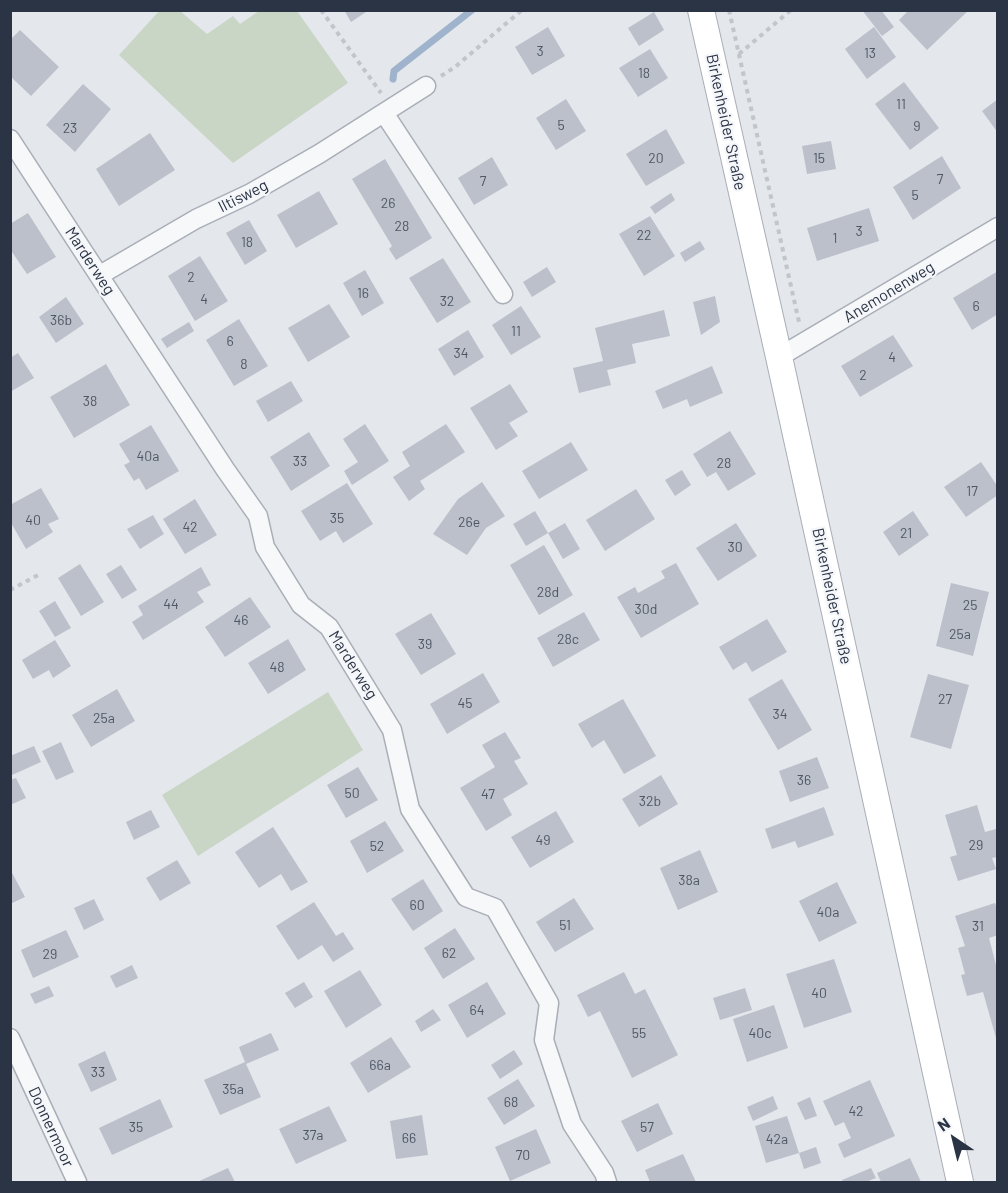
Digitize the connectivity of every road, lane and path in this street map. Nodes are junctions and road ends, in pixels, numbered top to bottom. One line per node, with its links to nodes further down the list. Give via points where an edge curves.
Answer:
1 (321, 10): 7 (path)
2 (522, 10): 6 (path, via 455,67)
3 (701, 10): 12 (street, Birkenheider Straße)
4 (791, 10): 5 (path)
5 (739, 54)
6 (426, 86): 7 (street, Iltisweg)
7 (388, 111): 10 (street, Iltisweg, via 249,194 196,219); 11 (street)
8 (10, 139): 10 (street, Marderweg)
9 (998, 227): 12 (street, Anemonenweg)
10 (100, 275): 17 (street, Marderweg, via 258,516 265,547 301,605 329,627 392,730 410,809 466,897 495,908 549,1004 544,1040 572,1124)
11 (503, 294)
12 (779, 357): 18 (street, Birkenheider Straße)
13 (40, 573): 14 (path)
14 (10, 590)
15 (10, 1038): 16 (street, Donnermoor)
16 (77, 1182)
17 (607, 1182)
18 (960, 1182)

